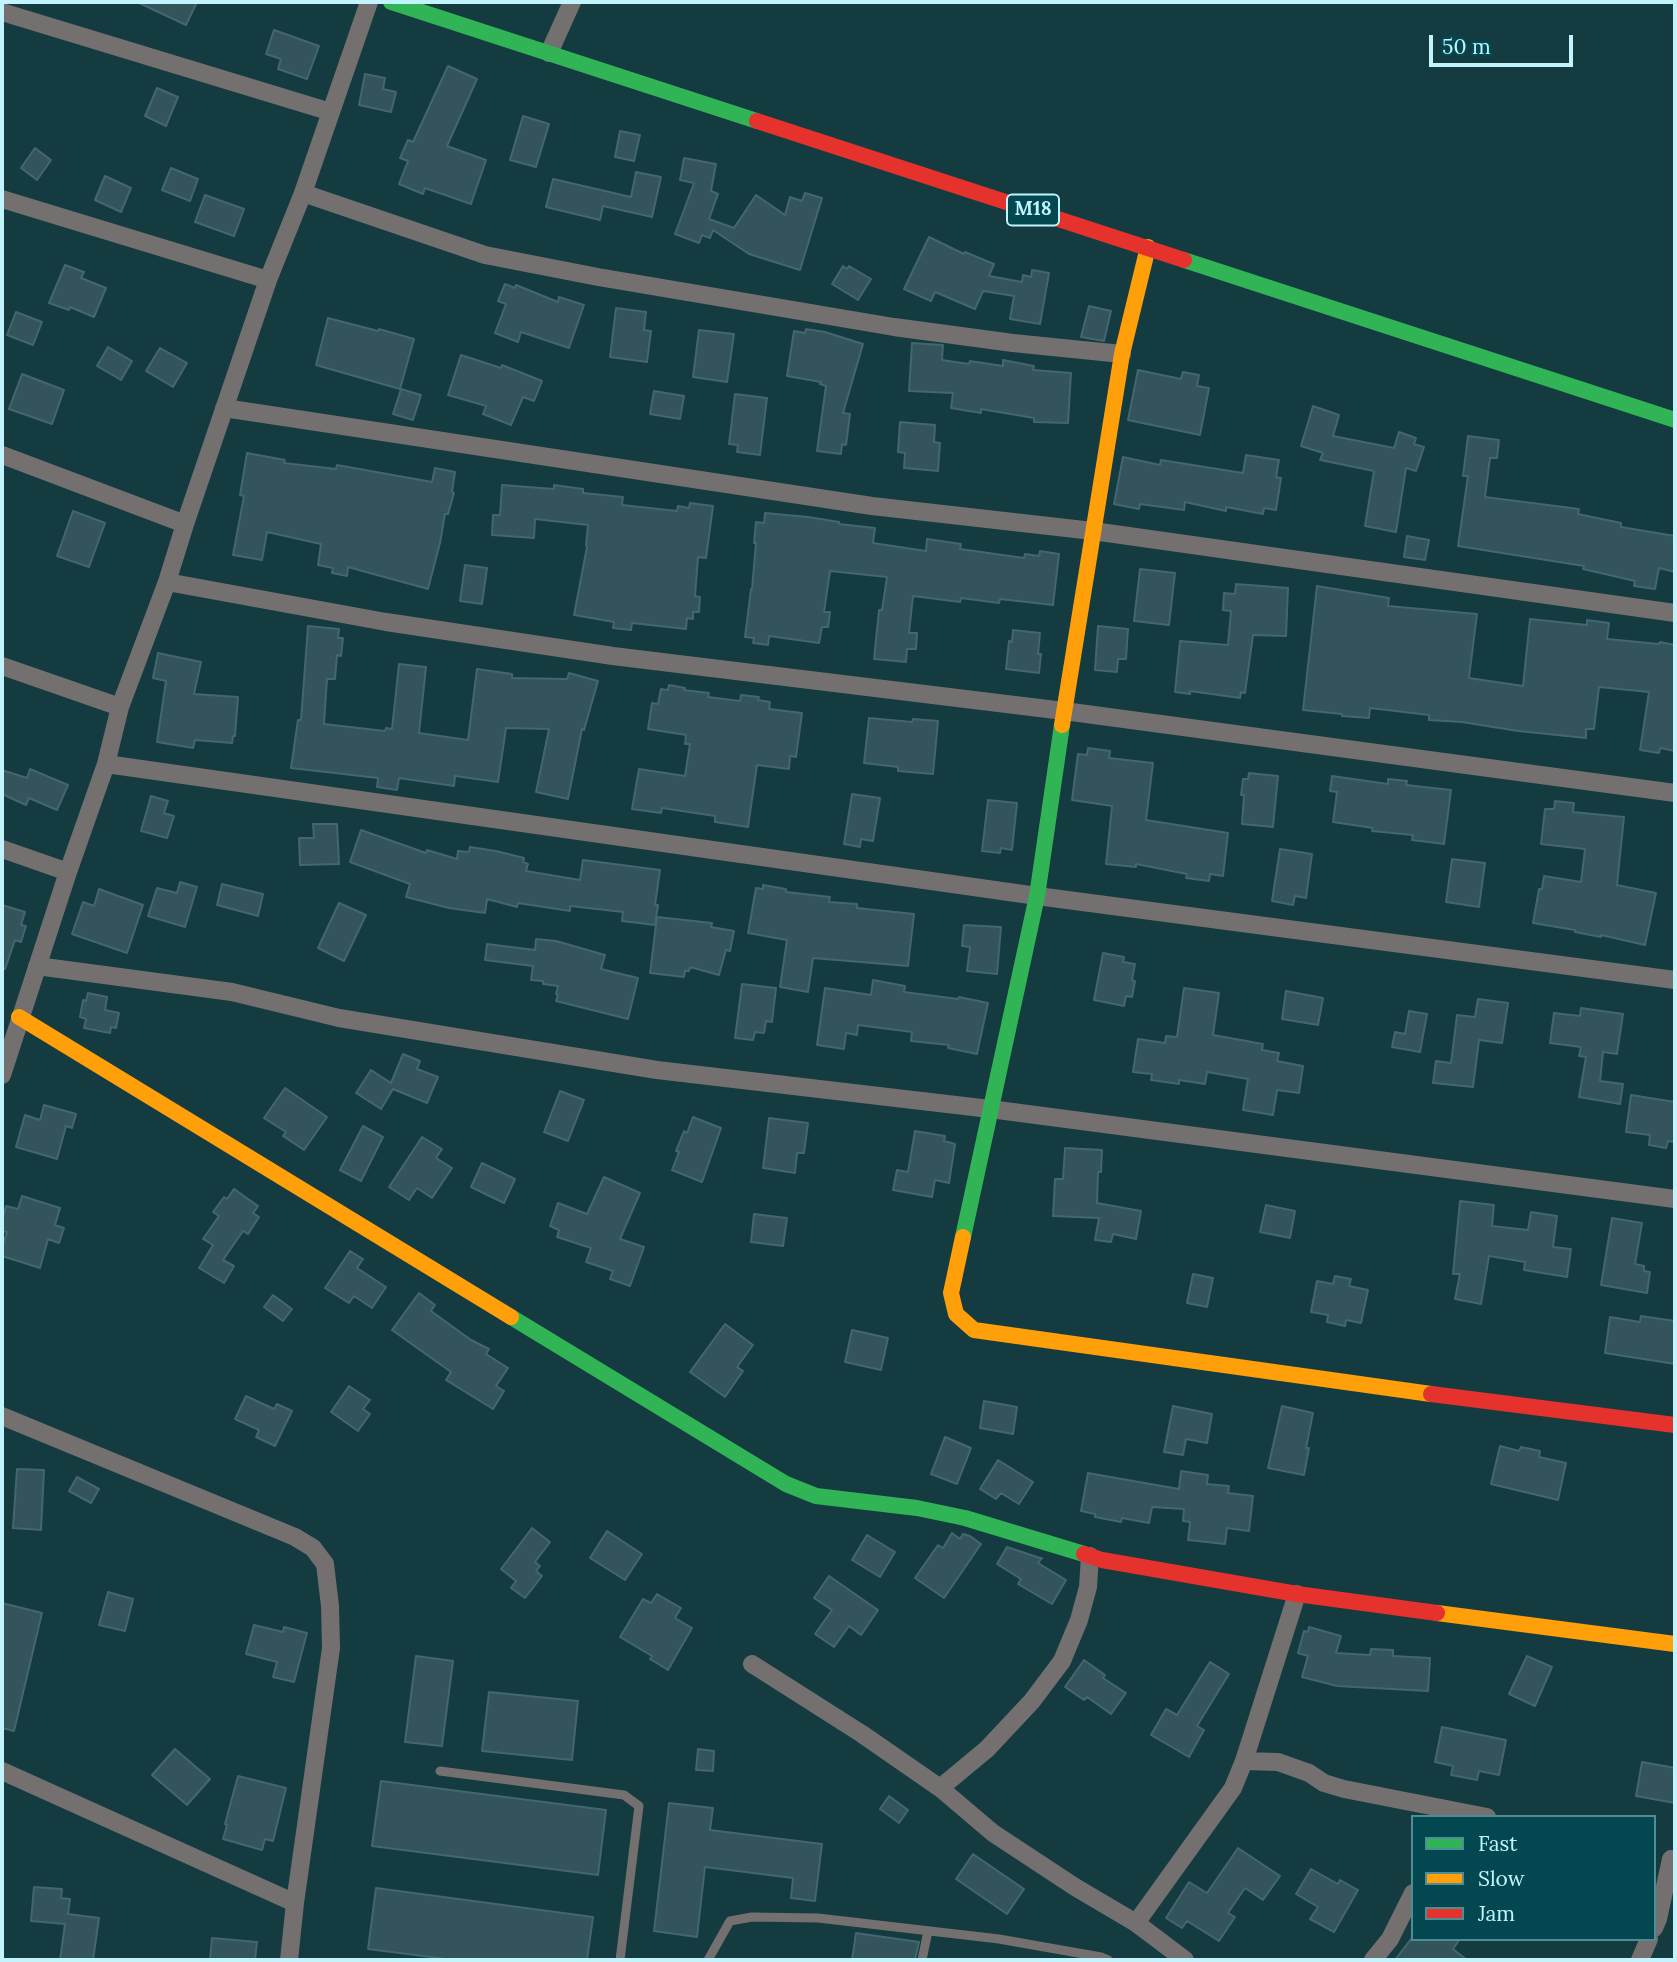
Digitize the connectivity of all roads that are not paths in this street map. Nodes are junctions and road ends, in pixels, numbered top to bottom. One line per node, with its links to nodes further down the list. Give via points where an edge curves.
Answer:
1 (369, 2): 6 (street)
2 (391, 2): 5 (street, M18)
3 (572, 2): 5 (street)
4 (2, 12): 6 (street)
5 (549, 53): 9 (street, M18)
6 (331, 112): 7 (street)
7 (303, 193): 10 (street); 11 (street, via 485,255 598,278 894,327)
8 (2, 199): 10 (street)
9 (1148, 247): 11 (street); 13 (street, M18)
10 (268, 279): 12 (street)
11 (1122, 354): 16 (street)
12 (224, 408): 15 (street); 16 (street, via 872,506)
13 (1675, 420)
14 (2, 455): 15 (street)
15 (185, 524): 17 (street)
16 (1093, 531): 18 (street); 21 (street)
17 (167, 582): 20 (street); 21 (street, via 386,622 613,656)
18 (1675, 613)
19 (2, 666): 20 (street)
20 (120, 707): 22 (street)
21 (1064, 711): 23 (street); 26 (street)
22 (106, 764): 25 (street); 26 (street)
23 (1675, 793)
24 (2, 849): 25 (street)
25 (68, 872): 27 (street)
26 (1037, 896): 28 (street); 31 (street)
27 (37, 967): 29 (street); 31 (street, via 232,992 339,1018 657,1070)
28 (1675, 980)
29 (19, 1017): 30 (street); 35 (street, via 786,1484 816,1496 965,1518)
30 (2, 1075)
31 (990, 1109): 32 (street); 34 (street, via 951,1293 956,1314 974,1330)
32 (1675, 1199)
33 (2, 1416): 47 (street, via 295,1537 313,1548 325,1564 331,1648)
34 (1675, 1425)
35 (1090, 1556): 36 (street); 42 (street, via 1079,1620 1062,1661 987,1749)
36 (1297, 1594): 37 (street); 39 (street)
37 (1675, 1644)
38 (752, 1664): 42 (street)
39 (1244, 1761): 43 (street, via 1278,1762 1324,1783); 48 (street, via 1233,1788)
40 (2, 1770): 47 (street)
41 (440, 1771): 53 (lane, via 624,1794 639,1806)
42 (940, 1788): 48 (street, via 993,1833)
43 (1442, 1813): 44 (street)
44 (1483, 1815)
45 (1667, 1859): 49 (street)
46 (1411, 1898): 58 (street, via 1390,1939)
47 (295, 1903): 52 (street)
48 (1136, 1923): 57 (street)
49 (1656, 1924)
50 (928, 1931): 54 (lane, via 818,1917 752,1917 730,1921); 55 (lane); 56 (lane)
51 (1648, 1941): 59 (street)
52 (289, 1960)
53 (620, 1960)
54 (708, 1960)
55 (922, 1960)
56 (1108, 1960)
57 (1185, 1960)
58 (1373, 1960)
59 (1640, 1960)

